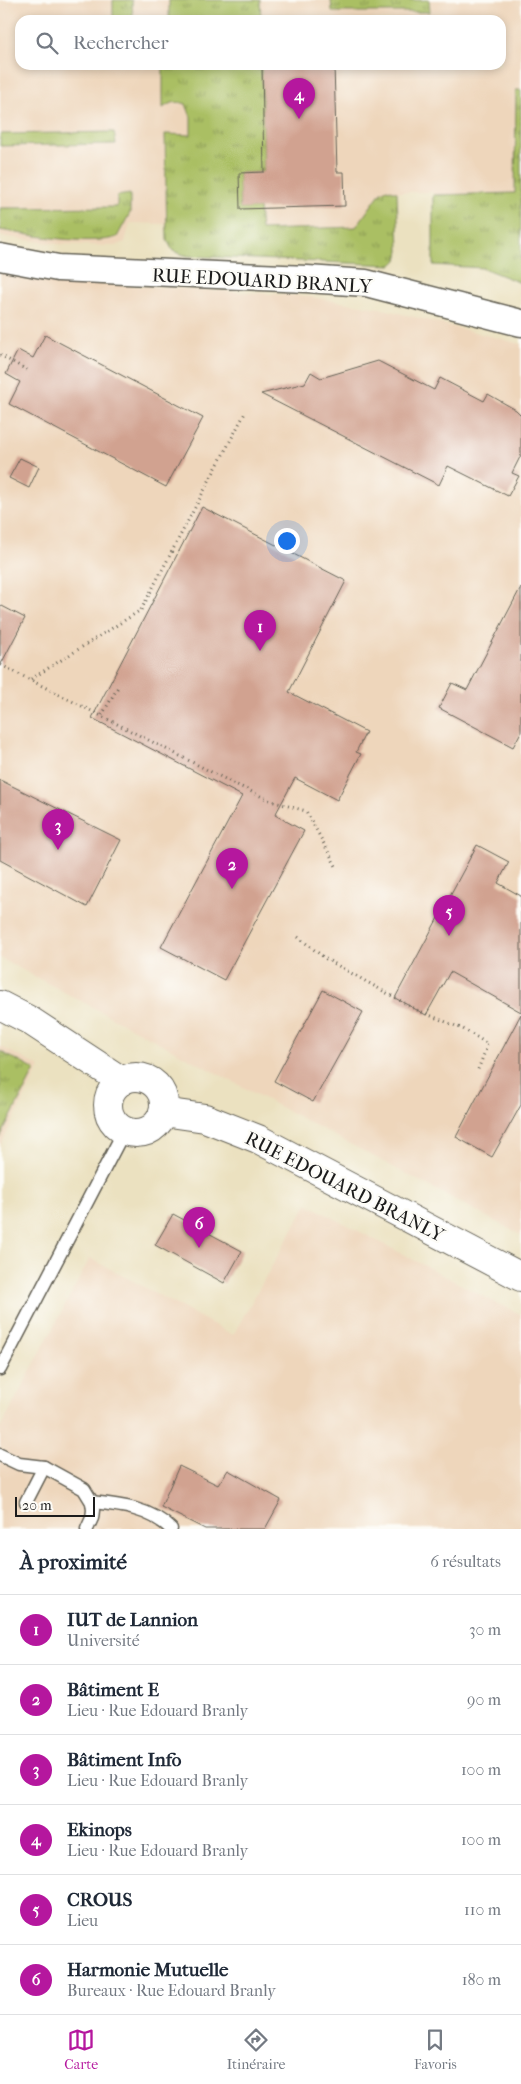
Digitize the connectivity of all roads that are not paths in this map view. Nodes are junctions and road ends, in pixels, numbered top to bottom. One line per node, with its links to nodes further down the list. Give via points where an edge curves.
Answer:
1 (0, 257): 2 (street, RUE EDOUARD BRANLY, via 58,268 366,284)
2 (521, 323)
3 (0, 1004): 4 (street)
4 (122, 1081): 5 (street, via 132,1077 153,1083 164,1101); 6 (street, via 110,1093 108,1110 111,1119)
5 (163, 1112): 6 (street, via 148,1131); 7 (street, RUE EDOUARD BRANLY, via 205,1118 258,1139)
6 (124, 1131): 8 (lane)
7 (521, 1277)
8 (0, 1369)
9 (0, 1455): 10 (lane, via 19,1464)
10 (44, 1467): 11 (lane); 12 (lane, via 84,1489)
11 (26, 1502)
12 (92, 1502): 13 (lane, via 92,1518); 14 (lane, via 125,1506 156,1517)
13 (87, 1529)
14 (170, 1529)

